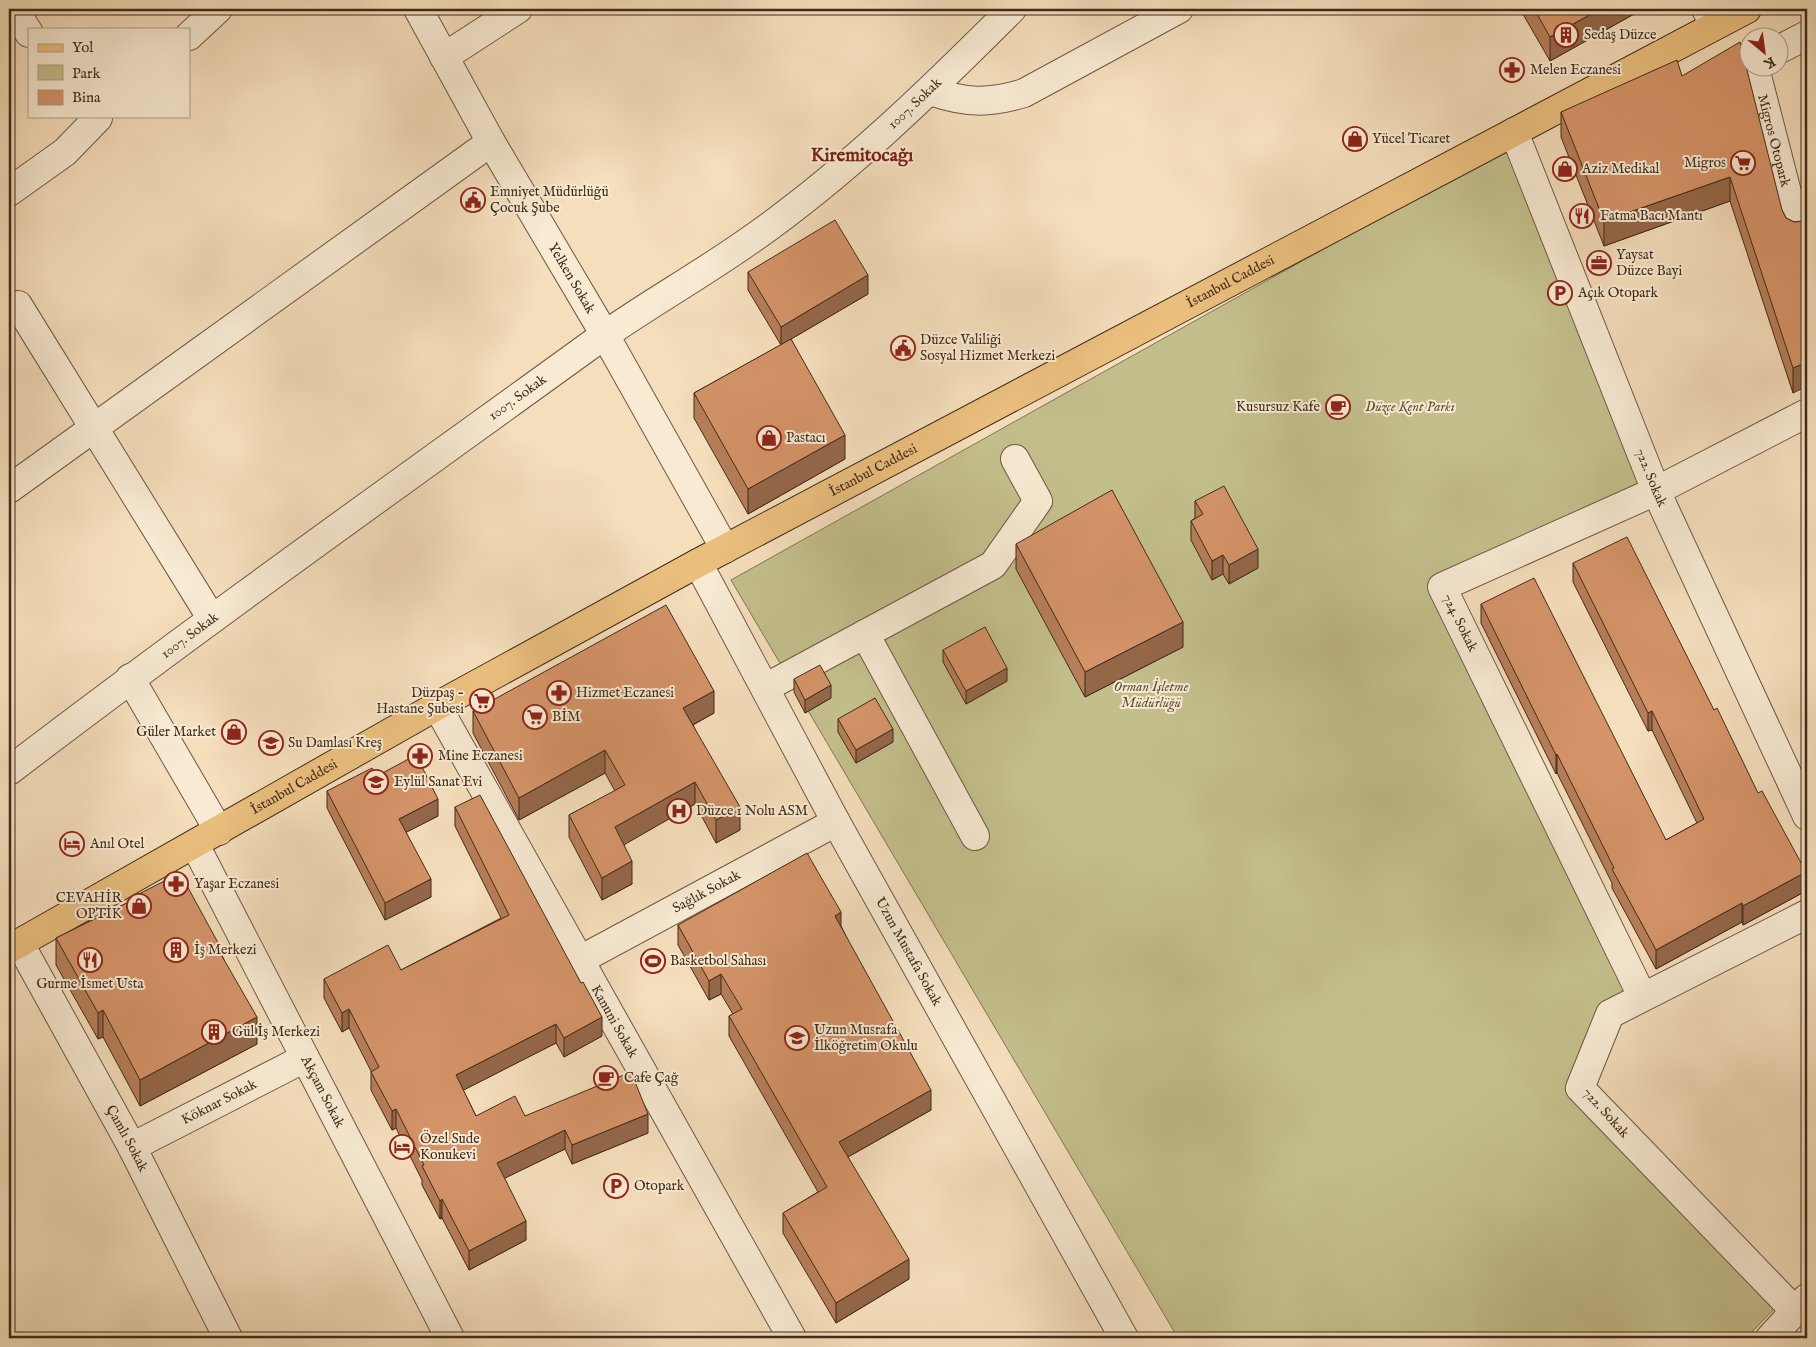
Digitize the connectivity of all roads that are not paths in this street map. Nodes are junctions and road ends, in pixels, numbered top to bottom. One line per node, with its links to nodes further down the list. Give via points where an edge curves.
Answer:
1 (14, 9): 9 (street)
2 (218, 9): 10 (street)
3 (418, 9): 13 (street, Yelken Sokak)
4 (518, 9): 13 (street)
5 (1012, 9): 15 (street, 1007. Sokak)
6 (1179, 9): 15 (street, via 1024,93 978,102)
7 (1747, 9): 8 (main road, İstanbul Caddesi)
8 (1710, 17): 17 (main road, İstanbul Caddesi)
9 (28, 31)
10 (190, 35)
11 (1807, 35): 12 (street)
12 (1788, 45)
13 (444, 57): 18 (street, Yelken Sokak)
14 (1758, 78): 20 (street, Migros Otopark, via 1797,231)
15 (930, 91): 22 (street, 1007. Sokak, via 843,167 747,243)
16 (96, 118): 19 (street, via 65,152)
17 (1514, 132): 27 (street, 722. Sokak); 28 (main road, İstanbul Caddesi)
18 (491, 142): 22 (street, Yelken Sokak); 24 (street)
19 (9, 192)
20 (1807, 226)
21 (18, 305): 24 (street)
22 (605, 335): 28 (street, Yelken Sokak); 30 (street, 1007. Sokak)
23 (1807, 413): 27 (street, 724. Sokak)
24 (94, 428): 26 (street); 30 (street)
25 (1015, 459): 31 (street, via 1038,501 993,565)
26 (9, 489)
27 (1656, 491): 36 (street, 722. Sokak); 44 (street, 724. Sokak, via 1442,586)
28 (725, 549): 29 (main road, İstanbul Caddesi)
29 (698, 563): 33 (street, Uzun Mustafa Sokak); 34 (main road, İstanbul Caddesi)
30 (212, 619): 32 (street, 1007. Sokak)
31 (865, 634): 33 (street); 39 (street)
32 (130, 678): 35 (street, 1007. Sokak); 38 (street)
33 (764, 688): 37 (street, Uzun Mustafa Sokak)
34 (437, 706): 38 (main road, İstanbul Caddesi); 43 (street, Kanuni Sokak)
35 (9, 771)
36 (1807, 816)
37 (836, 822): 43 (street, Sağlık Sokak); 51 (street, Uzun Mustafa Sokak)
38 (219, 831): 40 (main road, İstanbul Caddesi)
39 (975, 836)
40 (195, 845): 42 (main road, İstanbul Caddesi); 45 (street, Akçam Sokak)
41 (1807, 914): 44 (street, 722. Sokak)
42 (14, 946): 46 (street, Çamlı Sokak)
43 (578, 961): 50 (street, Kanuni Sokak)
44 (1642, 996): 47 (street, 722. Sokak, via 1610,1014 1580,1088)
45 (305, 1058): 46 (street, Köknar Sokak); 49 (street, Akçam Sokak)
46 (132, 1148): 48 (street, Çamlı Sokak)
47 (1801, 1305): 52 (street)
48 (228, 1338)
49 (450, 1338)
50 (792, 1338)
51 (1124, 1338)
52 (1770, 1338)

